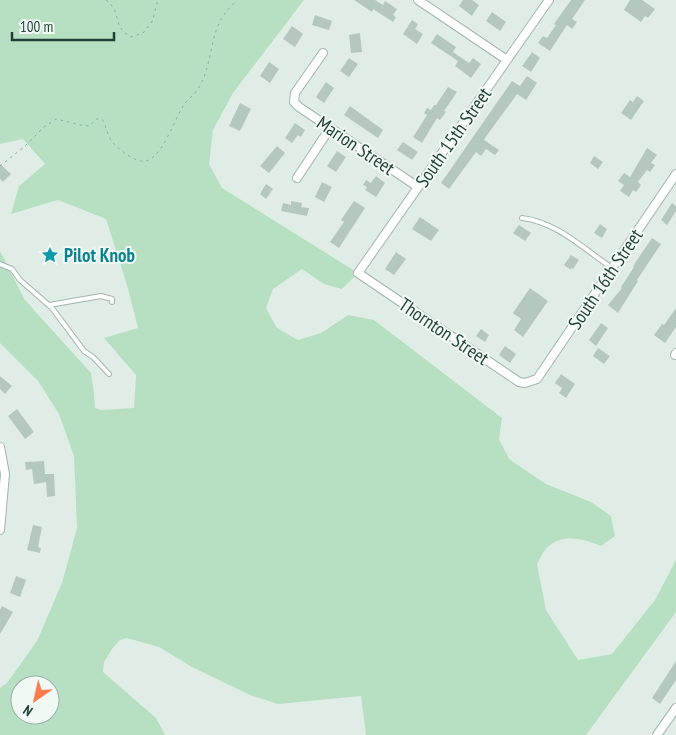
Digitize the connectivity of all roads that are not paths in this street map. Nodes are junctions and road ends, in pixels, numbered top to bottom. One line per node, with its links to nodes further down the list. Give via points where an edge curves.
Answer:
1 (418, 0): 4 (street)
2 (549, 0): 4 (street, South 15th Street)
3 (323, 53): 5 (street, Marion Street, via 295,93 294,102)
4 (507, 60): 8 (street, South 15th Street)
5 (330, 128): 7 (street); 8 (street, Marion Street)
6 (676, 174): 11 (street, South 16th Street)
7 (297, 178)
8 (418, 186): 12 (street, South 15th Street)
9 (522, 218): 11 (lane, via 551,226)
10 (0, 264): 14 (lane, via 12,268 20,280)
11 (612, 268): 16 (street, South 16th Street)
12 (358, 273): 16 (street, Thornton Street, via 519,382)
13 (112, 302): 14 (lane, via 101,296)
14 (49, 305): 15 (lane, via 84,351)
15 (109, 374)
16 (532, 382)
17 (0, 447): 18 (street, via 5,474)
18 (0, 530)
19 (676, 708): 20 (street)
20 (657, 735)

